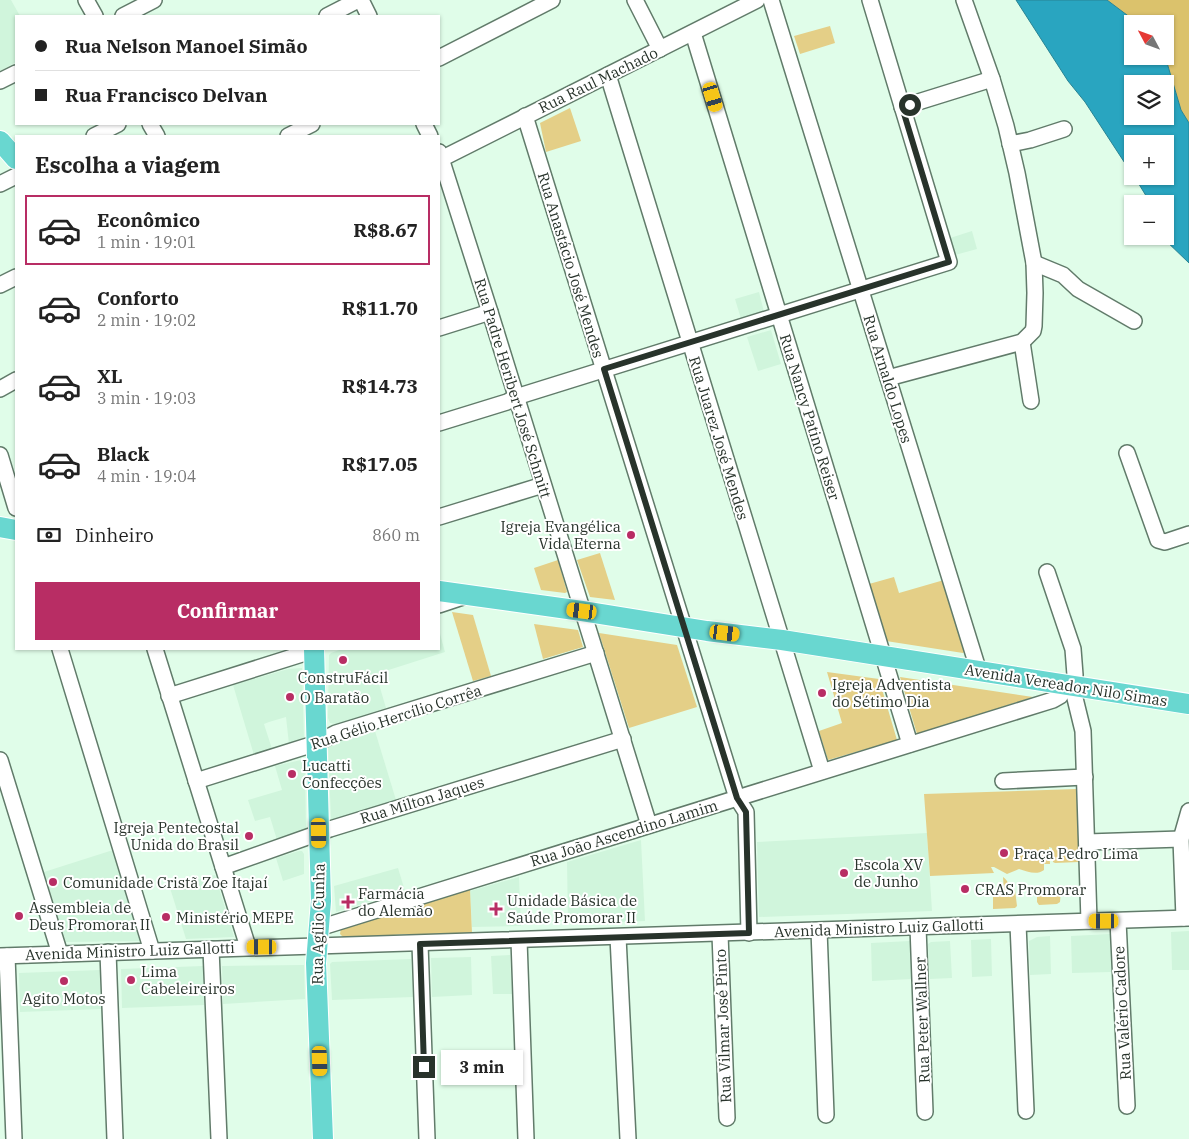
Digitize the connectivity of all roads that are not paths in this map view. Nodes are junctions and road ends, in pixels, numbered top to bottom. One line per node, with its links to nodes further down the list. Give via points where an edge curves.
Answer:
1 (86, 0): 10 (street)
2 (154, 0): 11 (street)
3 (359, 0): 12 (street); 13 (street)
4 (552, 0): 16 (street)
5 (635, 0): 15 (street)
6 (756, 0): 14 (street, Rua Raul Machado)
7 (771, 0): 37 (street, Rua Arnaldo Lopes)
8 (870, 0): 21 (street)
9 (964, 0): 19 (street)
10 (94, 15)
11 (125, 15)
12 (328, 15)
13 (368, 15)
14 (693, 33): 15 (street, Rua Raul Machado); 39 (street, Rua Nancy Patino Reiser)
15 (660, 49): 18 (street, Rua Raul Machado)
16 (440, 57)
17 (15, 74): 20 (street)
18 (608, 75): 22 (street, Rua Raul Machado); 42 (street, Rua Juarez José Mendes)
19 (992, 79): 21 (street); 29 (street)
20 (0, 81)
21 (902, 107): 37 (street, via 949,262)
22 (525, 116): 31 (street, Rua Raul Machado); 44 (street, Rua Anastácio José Mendes)
23 (116, 125): 26 (street)
24 (310, 125): 27 (street)
25 (1064, 129): 29 (street)
26 (96, 135)
27 (290, 135)
28 (0, 141): 30 (main road)
29 (1010, 144): 34 (street)
30 (15, 157)
31 (440, 157): 38 (street, Rua Padre Heribert José Schmitt)
32 (15, 176): 33 (street)
33 (0, 184)
34 (1034, 263): 40 (street, via 1063,276 1078,289); 43 (street, via 1034,326)
35 (15, 278): 36 (street)
36 (0, 285)
37 (861, 290): 39 (street); 45 (street, Rua Arnaldo Lopes)
38 (490, 312): 41 (street); 48 (street, Rua Padre Heribert José Schmitt)
39 (779, 315): 42 (street); 71 (street, Rua Nancy Patino Reiser)
40 (1134, 321)
41 (440, 328)
42 (690, 342): 44 (street); 65 (street, Rua Juarez José Mendes)
43 (1022, 342): 45 (street); 49 (street)
44 (604, 369): 48 (street); 64 (street, Rua Anastácio José Mendes)
45 (888, 378): 72 (street, Rua Arnaldo Lopes)
46 (15, 380): 47 (street)
47 (0, 388)
48 (516, 397): 50 (street); 53 (street, Rua Padre Heribert José Schmitt)
49 (1031, 401)
50 (440, 423)
51 (1127, 453): 58 (street, via 1158,540 1162,542)
52 (0, 455): 54 (street)
53 (543, 485): 55 (street); 63 (street, Rua Padre Heribert José Schmitt)
54 (15, 505)
55 (440, 517)
56 (0, 527): 57 (main road)
57 (15, 530)
58 (1189, 534)
59 (1047, 572): 73 (street, via 1073,649 1075,675)
60 (440, 591): 61 (main road, Avenida Vereador Nilo Simas)
61 (467, 595): 62 (street); 63 (main road, Avenida Vereador Nilo Simas)
62 (440, 605)
63 (582, 611): 64 (main road, Avenida Vereador Nilo Simas); 70 (street, Rua Padre Heribert José Schmitt)
64 (684, 627): 65 (main road, Avenida Vereador Nilo Simas); 84 (street, Rua Anastácio José Mendes)
65 (782, 640): 71 (main road, Avenida Vereador Nilo Simas); 80 (street, Rua Juarez José Mendes)
66 (60, 650): 105 (street)
67 (155, 650): 74 (street)
68 (308, 650): 74 (street)
69 (314, 650): 77 (main road, Rua Agílio Cunha)
70 (596, 653): 76 (street, Rua Padre Heribert José Schmitt); 77 (street, Rua Gélio Hercílio Corrêa, via 336,733)
71 (883, 656): 72 (main road, Avenida Vereador Nilo Simas); 78 (street, Rua Nancy Patino Reiser)
72 (979, 672): 73 (main road, Avenida Vereador Nilo Simas)
73 (1070, 686): 75 (main road, Avenida Vereador Nilo Simas); 78 (street, Rua João Ascendino Lamim, via 1053,700); 81 (street, via 1083,731)
74 (169, 696): 82 (street)
75 (1189, 704)
76 (622, 739): 86 (street, Rua Padre Heribert José Schmitt); 87 (street, Rua Milton Jaques)
77 (317, 743): 82 (street, Rua Gélio Hercílio Corrêa); 87 (main road, Rua Agílio Cunha)
78 (910, 744): 80 (street, Rua João Ascendino Lamim)
79 (0, 760): 107 (street)
80 (822, 772): 84 (street, Rua João Ascendino Lamim)
81 (1085, 777): 83 (street); 89 (street)
82 (196, 780): 90 (street)
83 (1003, 781)
84 (737, 798): 86 (street, Rua João Ascendino Lamim); 97 (street, Rua Anastácio José Mendes, via 746,812)
85 (1189, 811): 88 (street)
86 (649, 825): 99 (street, Rua João Ascendino Lamim)
87 (319, 833): 90 (street, Rua Milton Jaques); 99 (main road, Rua Agílio Cunha)
88 (1181, 839): 89 (street); 91 (street)
89 (1087, 842): 92 (street)
90 (223, 867): 103 (street)
91 (1186, 918): 93 (street, Avenida Ministro Luiz Gallotti)
92 (1089, 921): 93 (street, Avenida Ministro Luiz Gallotti); 94 (street, Avenida Ministro Luiz Gallotti)
93 (1118, 921): 109 (street, Rua Valério Cadore)
94 (1018, 924): 95 (street, Avenida Ministro Luiz Gallotti); 110 (street)
95 (918, 927): 96 (street, Avenida Ministro Luiz Gallotti); 111 (street, Rua Peter Wallner)
96 (819, 930): 97 (street, Avenida Ministro Luiz Gallotti); 112 (street)
97 (749, 933): 98 (street, Avenida Ministro Luiz Gallotti)
98 (720, 934): 100 (street, Avenida Ministro Luiz Gallotti); 113 (street, Rua Vilmar José Pinto)
99 (318, 937): 102 (street, Avenida Ministro Luiz Gallotti); 103 (street, Avenida Ministro Luiz Gallotti); 117 (main road, Rua Agílio Cunha, via 316,963)
100 (618, 937): 101 (street, Avenida Ministro Luiz Gallotti); 120 (street)
101 (519, 940): 102 (street, Avenida Ministro Luiz Gallotti); 119 (street)
102 (420, 944): 118 (street)
103 (248, 947): 104 (street, Avenida Ministro Luiz Gallotti)
104 (212, 949): 105 (street, Avenida Ministro Luiz Gallotti); 116 (street)
105 (152, 951): 106 (street, Avenida Ministro Luiz Gallotti)
106 (108, 952): 107 (street, Avenida Ministro Luiz Gallotti); 115 (street)
107 (60, 954): 108 (street, Avenida Ministro Luiz Gallotti)
108 (4, 956): 114 (street)
109 (1126, 1106)
110 (1026, 1111)
111 (925, 1112)
112 (826, 1115)
113 (727, 1118)
114 (14, 1139)
115 (116, 1139)
116 (219, 1139)
117 (323, 1139)
118 (427, 1139)
119 (526, 1139)
120 (628, 1139)

